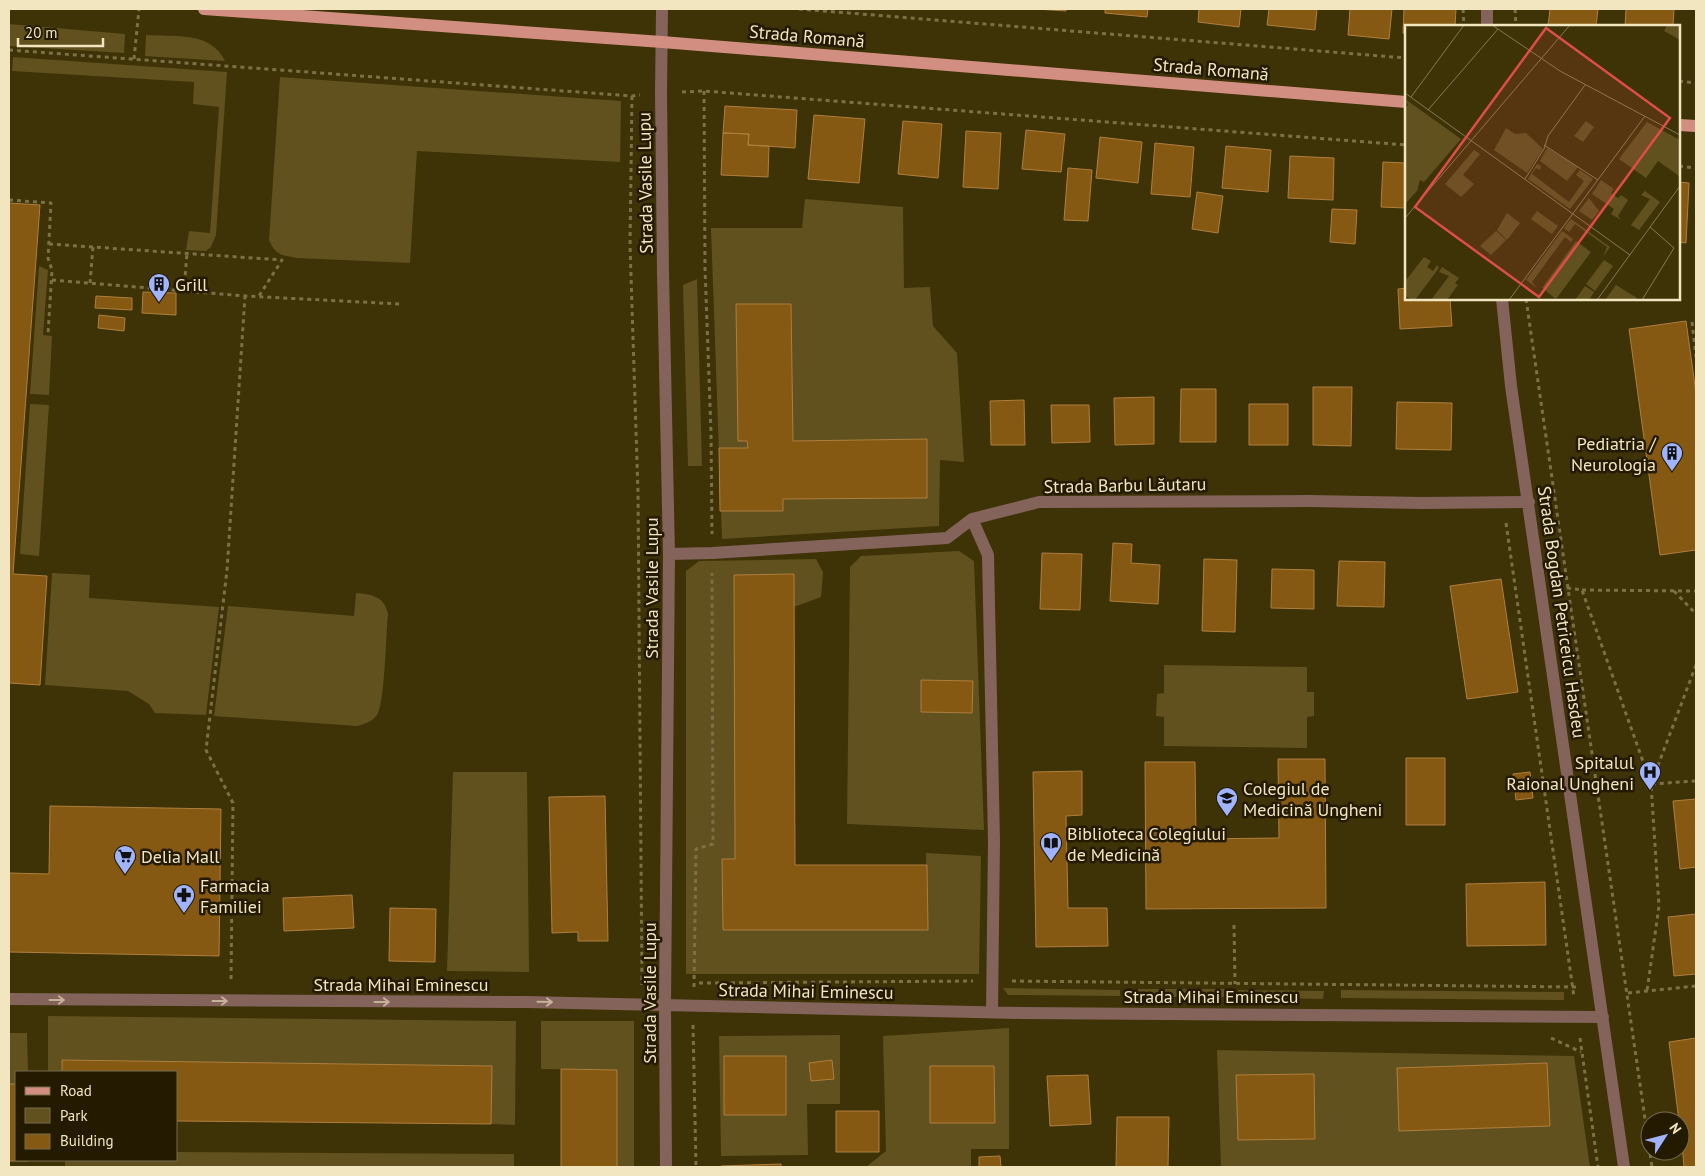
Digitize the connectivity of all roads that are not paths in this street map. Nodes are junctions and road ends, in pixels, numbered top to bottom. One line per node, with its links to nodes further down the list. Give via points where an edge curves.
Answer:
1 (204, 9): 5 (main road, Strada Romană)
2 (662, 9): 5 (street, Strada Vasile Lupu)
3 (1486, 9): 4 (street)
4 (1487, 25)
5 (662, 42): 6 (main road, Strada Romană); 12 (street, Strada Vasile Lupu)
6 (1405, 102)
7 (1680, 125): 8 (main road)
8 (1696, 126)
9 (1502, 300): 10 (street, Strada Bogdan Petriceicu Hasdeu)
10 (1529, 502): 11 (street, Strada Barbu Lăutaru, via 1039,502); 16 (street, Strada Bogdan Petriceicu Hasdeu)
11 (972, 519): 12 (street, Strada Barbu Lăutaru, via 947,538); 15 (street, via 988,555 994,841)
12 (669, 554): 14 (street, Strada Vasile Lupu)
13 (9, 999): 14 (street, Strada Mihai Eminescu, one-way to 14)
14 (665, 1005): 15 (street, Strada Mihai Eminescu); 17 (street, Strada Vasile Lupu)
15 (992, 1012): 16 (street, Strada Mihai Eminescu)
16 (1603, 1016): 18 (street, Strada Bogdan Petriceicu Hasdeu)
17 (666, 1167)
18 (1624, 1167)

